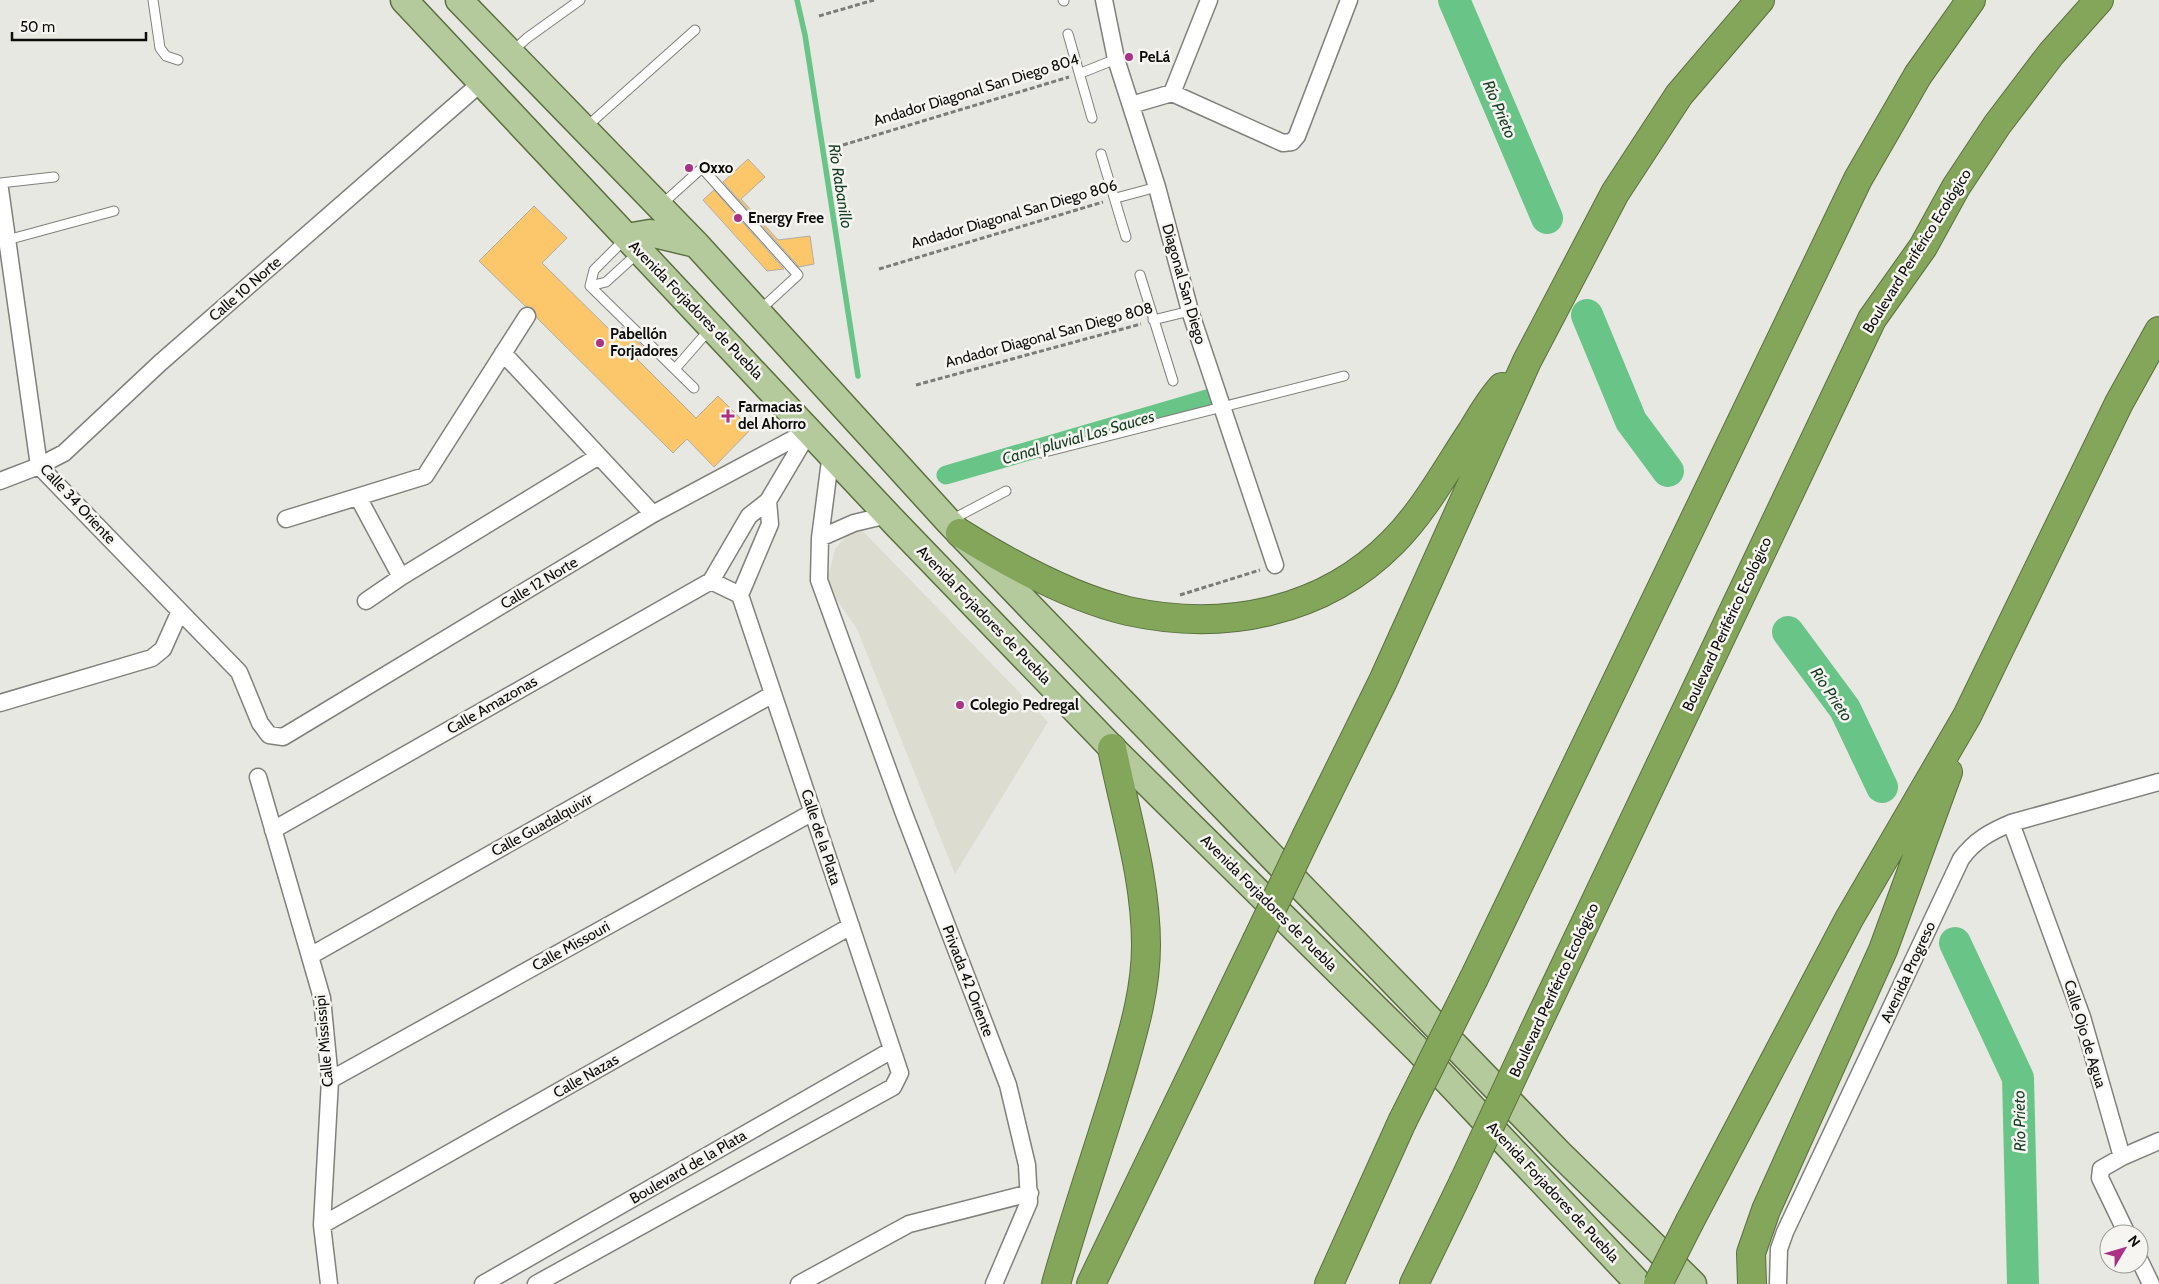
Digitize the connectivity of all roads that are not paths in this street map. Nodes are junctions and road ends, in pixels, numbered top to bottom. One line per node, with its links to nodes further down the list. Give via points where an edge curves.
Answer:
1 (152, 0): 15 (lane, via 160,48 166,56)
2 (404, 0): 17 (main road, Avenida Forjadores de Puebla)
3 (459, 0): 13 (main road, Avenida Forjadores de Puebla)
4 (580, 0): 13 (lane)
5 (1104, 0): 14 (street, Diagonal San Diego)
6 (1209, 0): 18 (street)
7 (1349, 0): 18 (street, via 1292,142 1283,142)
8 (1760, 0): 43 (highway, via 1679,95 1615,192)
9 (1971, 0): 96 (highway, bridge, via 1918,75 1858,179 1402,1122)
10 (2099, 0): 97 (highway, Boulevard Periférico Ecológico, bridge, via 1997,125 1956,187 1923,247 1872,319)
11 (695, 30): 21 (lane)
12 (1068, 34): 16 (lane)
13 (510, 53): 21 (main road, Avenida Forjadores de Puebla)
14 (1116, 59): 16 (lane, Andador Diagonal San Diego 804); 19 (street, Diagonal San Diego)
15 (178, 60)
16 (1081, 73): 20 (lane)
17 (482, 82): 32 (main road, Avenida Forjadores de Puebla); 53 (street, Calle 10 Norte, via 160,363 64,454)
18 (1172, 93): 19 (street)
19 (1131, 105): 25 (street, Diagonal San Diego)
20 (1092, 118)
21 (585, 128): 28 (main road, Avenida Forjadores de Puebla)
22 (1101, 154): 27 (lane)
23 (54, 177): 24 (lane)
24 (0, 183)
25 (1157, 187): 27 (lane, Andador Diagonal San Diego 806); 36 (street, Diagonal San Diego)
26 (0, 189): 31 (street, Calle 34 Oriente)
27 (1116, 198): 30 (lane)
28 (660, 206): 33 (main road, Avenida Forjadores de Puebla); 37 (lane, via 702,168 798,275)
29 (114, 211): 31 (lane)
30 (1126, 237)
31 (7, 240): 53 (street, Calle 34 Oriente)
32 (633, 244): 33 (main road, via 650,233); 35 (lane, via 606,282); 35 (lane, via 594,270); 40 (main road, Avenida Forjadores de Puebla)
33 (696, 244): 37 (main road, Avenida Forjadores de Puebla)
34 (1140, 275): 39 (lane)
35 (590, 286): 44 (lane)
36 (1190, 310): 39 (lane, Andador Diagonal San Diego 808); 48 (street, Diagonal San Diego)
37 (758, 312): 61 (main road, Avenida Forjadores de Puebla)
38 (526, 316): 42 (street)
39 (1154, 320): 46 (lane)
40 (713, 326): 44 (lane); 49 (main road, Avenida Forjadores de Puebla)
41 (2159, 331): 71 (highway, via 2119,403)
42 (503, 353): 52 (street); 56 (street, via 426,476)
43 (1527, 361): 61 (highway, via 1495,395 1428,498 1394,542 1339,583 1316,597 1288,607 1240,618 1209,620 1165,618 1129,611 1089,598 1022,568); 95 (highway, bridge, via 1383,681)
44 (675, 369): 47 (lane)
45 (1344, 376): 48 (lane)
46 (1173, 380)
47 (694, 388)
48 (1222, 408): 51 (lane); 63 (street, Diagonal San Diego)
49 (810, 430): 50 (main road, Avenida Forjadores de Puebla); 57 (street); 58 (street, Calle 12 Norte)
50 (831, 453): 59 (main road, Avenida Forjadores de Puebla); 62 (street, Privada 42 Oriente)
51 (1042, 453)
52 (599, 456): 58 (street); 64 (street)
53 (39, 466): 54 (street, Calle 10 Norte); 68 (street, Calle 34 Oriente)
54 (0, 481)
55 (1006, 491): 61 (lane, via 956,516)
56 (358, 497): 60 (street); 64 (street)
57 (768, 501): 65 (street, via 749,516); 66 (street, via 770,524)
58 (654, 514): 72 (street, Calle 12 Norte, via 283,736)
59 (888, 515): 62 (street, via 854,523); 73 (main road, Avenida Forjadores de Puebla)
60 (286, 519)
61 (954, 528): 100 (main road, Avenida Forjadores de Puebla, via 1559,1153)
62 (820, 538): 86 (street, Privada 42 Oriente, via 819,580 1008,1085)
63 (1275, 565)
64 (401, 577): 67 (street)
65 (711, 581): 66 (street); 78 (street, Calle Amazonas)
66 (740, 595): 69 (street, Calle de la Plata)
67 (366, 601)
68 (180, 611): 70 (street, via 163,649 152,658); 72 (street, Calle 34 Oriente, via 239,672 260,723)
69 (773, 694): 76 (street, Calle de la Plata); 80 (street, Calle Guadalquivir)
70 (0, 703)
71 (1967, 716): 99 (highway, bridge, via 1849,919); 101 (highway, via 1883,950 1766,1210 1751,1253)
72 (270, 735)
73 (1112, 748): 94 (highway, via 1142,886 1146,918 1144,976 1140,1005 1119,1081); 98 (main road, Avenida Forjadores de Puebla, via 1419,1051)
74 (258, 777): 78 (street, Calle Mississipi)
75 (2159, 782): 77 (street, Avenida Progreso)
76 (812, 812): 79 (street, Calle de la Plata); 82 (street, Calle Missouri)
77 (2011, 823): 85 (street, Calle Ojo de Agua, via 2082,1017); 102 (street, Avenida Progreso, via 1984,836 1961,859 1785,1232 1779,1248)
78 (273, 830): 80 (street, Calle Mississipi)
79 (851, 926): 81 (street, Calle de la Plata); 88 (street, Calle Nazas)
80 (310, 956): 82 (street, Calle Mississipi, via 322,998)
81 (892, 1050): 83 (street, Calle de la Plata, via 900,1073); 90 (street, Boulevard de la Plata)
82 (330, 1080): 88 (street, Calle Mississipi)
83 (898, 1080): 91 (street, Boulevard de la Plata, via 893,1086)
84 (2159, 1141): 85 (street)
85 (2122, 1157): 87 (street, via 2101,1170 2100,1178)
86 (1030, 1192): 92 (street, via 909,1224); 93 (street, via 1029,1202)
87 (2122, 1224)
88 (322, 1225): 89 (street, Calle Mississipi)
89 (328, 1284)
90 (483, 1284)
91 (536, 1284)
92 (799, 1284)
93 (994, 1284)
94 (1056, 1284)
95 (1090, 1284)
96 (1329, 1284)
97 (1414, 1284)
98 (1639, 1284)
99 (1658, 1284)
100 (1693, 1284)
101 (1752, 1284)
102 (1778, 1284)

